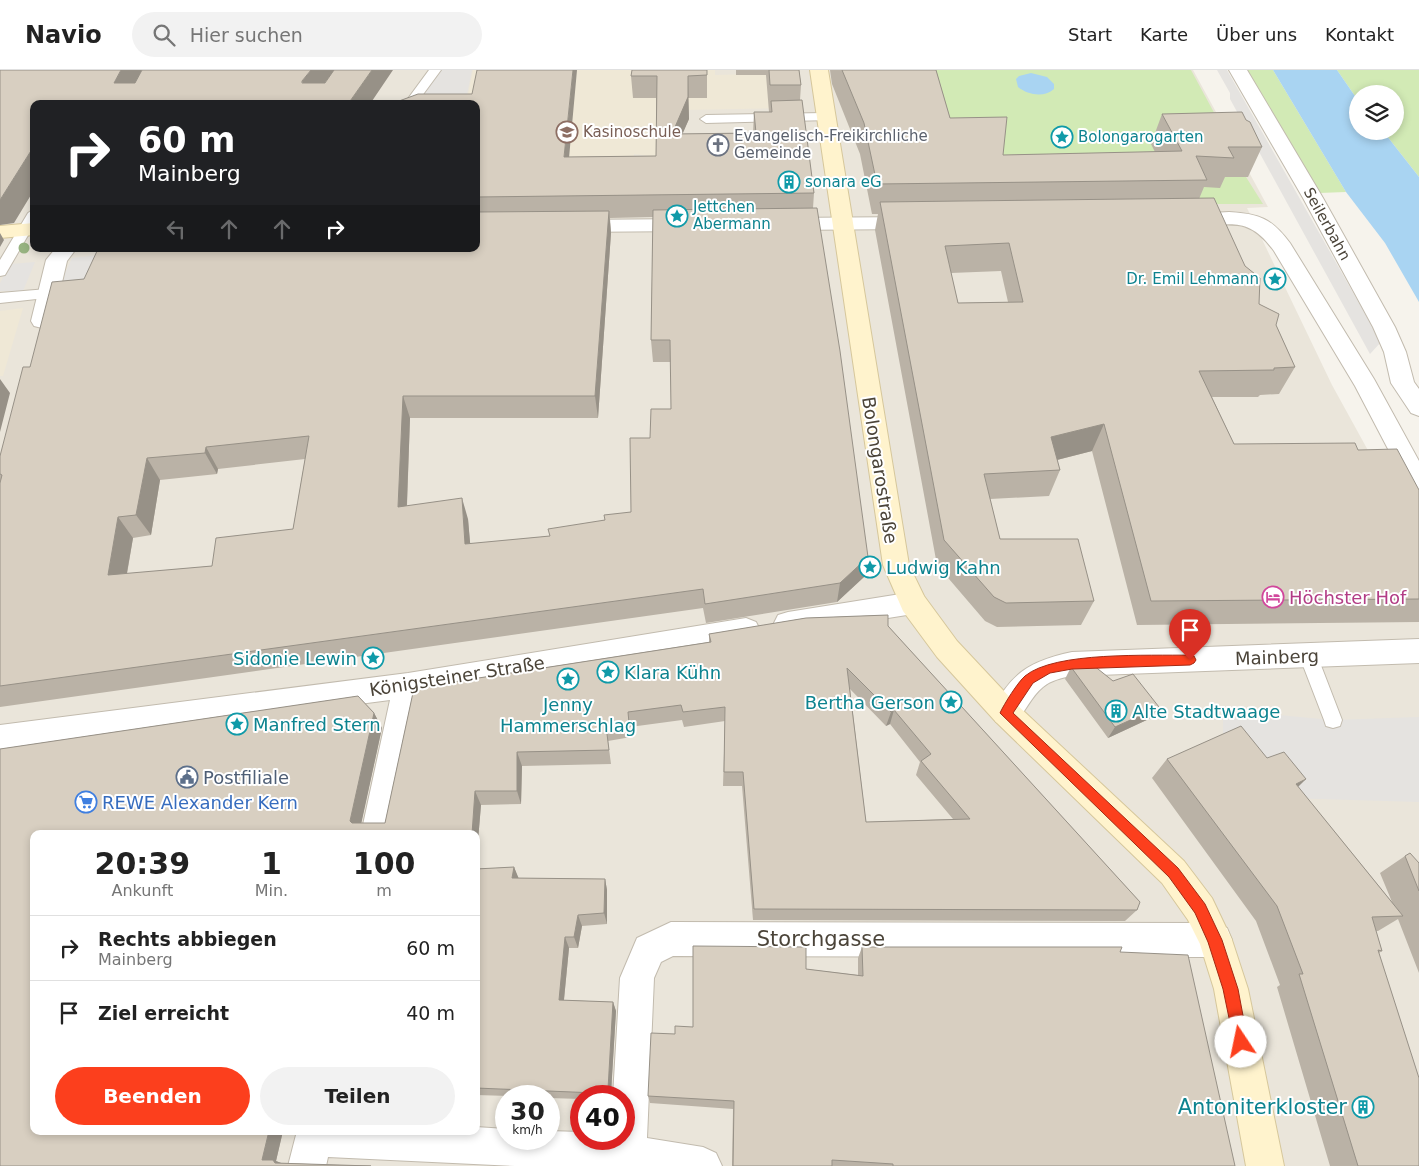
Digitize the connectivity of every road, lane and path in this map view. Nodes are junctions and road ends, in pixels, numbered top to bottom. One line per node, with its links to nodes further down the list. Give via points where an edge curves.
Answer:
1 (435, 70): 4 (lane)
2 (819, 70): 5 (street, Bolongarostraße)
3 (1238, 70): 21 (street, Seilerbahn, via 1384,327)
4 (413, 100)
5 (825, 117): 6 (lane); 9 (street, Bolongarostraße)
6 (706, 118)
7 (1170, 219): 22 (street, via 1230,218 1260,225 1269,231 1283,248)
8 (930, 222): 9 (street)
9 (841, 223): 10 (street); 25 (street, Bolongarostraße, via 896,566)
10 (765, 224)
11 (705, 225): 12 (street)
12 (556, 227)
13 (28, 230): 14 (street); 16 (lane)
14 (0, 232)
15 (64, 252): 18 (street, via 57,260)
16 (0, 272)
17 (77, 292): 18 (lane)
18 (49, 294): 19 (lane); 20 (street)
19 (0, 298)
20 (38, 339)
21 (1403, 383): 22 (street); 23 (street, Seilerbahn)
22 (1366, 385): 24 (street)
23 (1419, 407)
24 (1419, 484)
25 (913, 602): 28 (street, Königsteiner Straße); 29 (street, Bolongarostraße, via 947,649)
26 (1419, 651): 27 (street, Mainberg)
27 (1308, 656): 29 (street, Mainberg, via 1072,664 1048,668 1029,680); 30 (lane)
28 (408, 684): 31 (street, Königsteiner Straße); 32 (street)
29 (1006, 713): 33 (street, Bolongarostraße, via 1174,872 1200,909)
30 (1333, 720)
31 (0, 738)
32 (378, 830)
33 (1215, 940): 35 (street, Storchgasse, via 671,939 649,950 637,978); 37 (street, Bolongarostraße, via 1230,989)
34 (312, 1145): 35 (street)
35 (628, 1159): 36 (street)
36 (702, 1166)
37 (1265, 1166)

